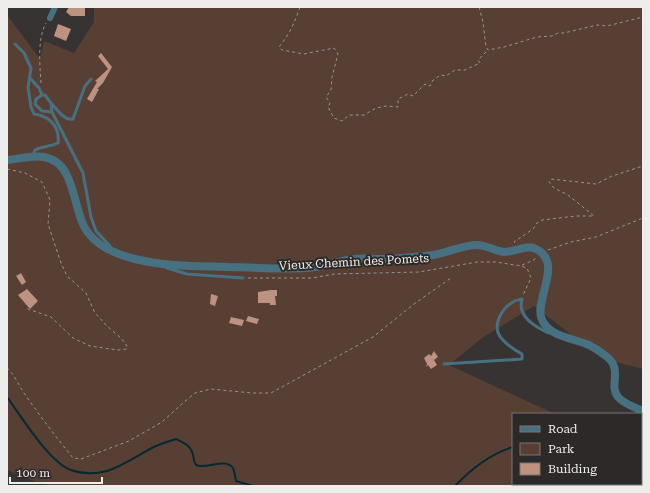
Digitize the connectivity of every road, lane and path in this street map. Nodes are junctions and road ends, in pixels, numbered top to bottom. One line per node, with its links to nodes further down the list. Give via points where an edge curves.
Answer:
1 (55, 7): 5 (street)
2 (300, 7): 7 (path, via 288,36 279,47 282,50 304,54 334,48 338,54 326,97 334,118 342,121 349,116 364,115 376,108 398,107 398,99 408,94 413,96 425,84 430,86 433,80 441,76 480,63 478,60)
3 (479, 7): 7 (path)
4 (643, 17): 7 (path, via 607,26 597,25 537,37)
5 (50, 18): 10 (path, via 45,26 39,62)
6 (15, 44): 8 (lane, via 24,53 31,68)
7 (488, 50)
8 (30, 78): 10 (lane); 13 (lane, via 28,87 34,114 51,120 59,136 58,143 53,146 42,146 35,150)
9 (91, 79): 11 (lane, via 85,86 73,119 64,117)
10 (44, 95): 11 (lane); 12 (lane, via 36,100 35,104 42,111)
11 (51, 103): 12 (lane)
12 (52, 112): 20 (lane, via 82,173 96,231)
13 (33, 156): 14 (street); 20 (street, via 50,159 63,170 69,179 85,228 96,241)
14 (7, 160)
15 (643, 166): 18 (path, via 596,184 551,180 549,182 554,188 568,195 594,216 542,220 514,242)
16 (7, 169): 26 (path, via 25,173 42,182 50,200 48,224 67,276 86,293 95,312 121,338 127,349 90,346 73,338 51,316)
17 (643, 218): 19 (path, via 596,237)
18 (519, 243)
19 (541, 252): 21 (street, via 530,247 502,252 475,245 432,255 352,259 320,267 296,269 182,266); 22 (path, via 534,260); 27 (street, via 547,260 549,271 541,304 542,318 548,328)
20 (116, 253): 21 (street)
21 (150, 262): 23 (lane, via 187,274)
22 (521, 266): 23 (path, Vieux Chemin des Pomets, via 477,262 419,272 334,274 312,278); 25 (path, via 527,268 531,278)
23 (244, 278)
24 (451, 278): 29 (path, via 373,337 271,393 210,389 195,393 162,422 130,441 81,459 73,458)
25 (522, 299): 27 (lane, via 522,308 527,319 537,328); 28 (lane, via 513,301 497,323 501,338 522,354 522,360)
26 (25, 308)
27 (571, 340): 30 (street, via 588,346 610,359 615,369 617,396)
28 (444, 364)
29 (7, 368)
30 (642, 411)

